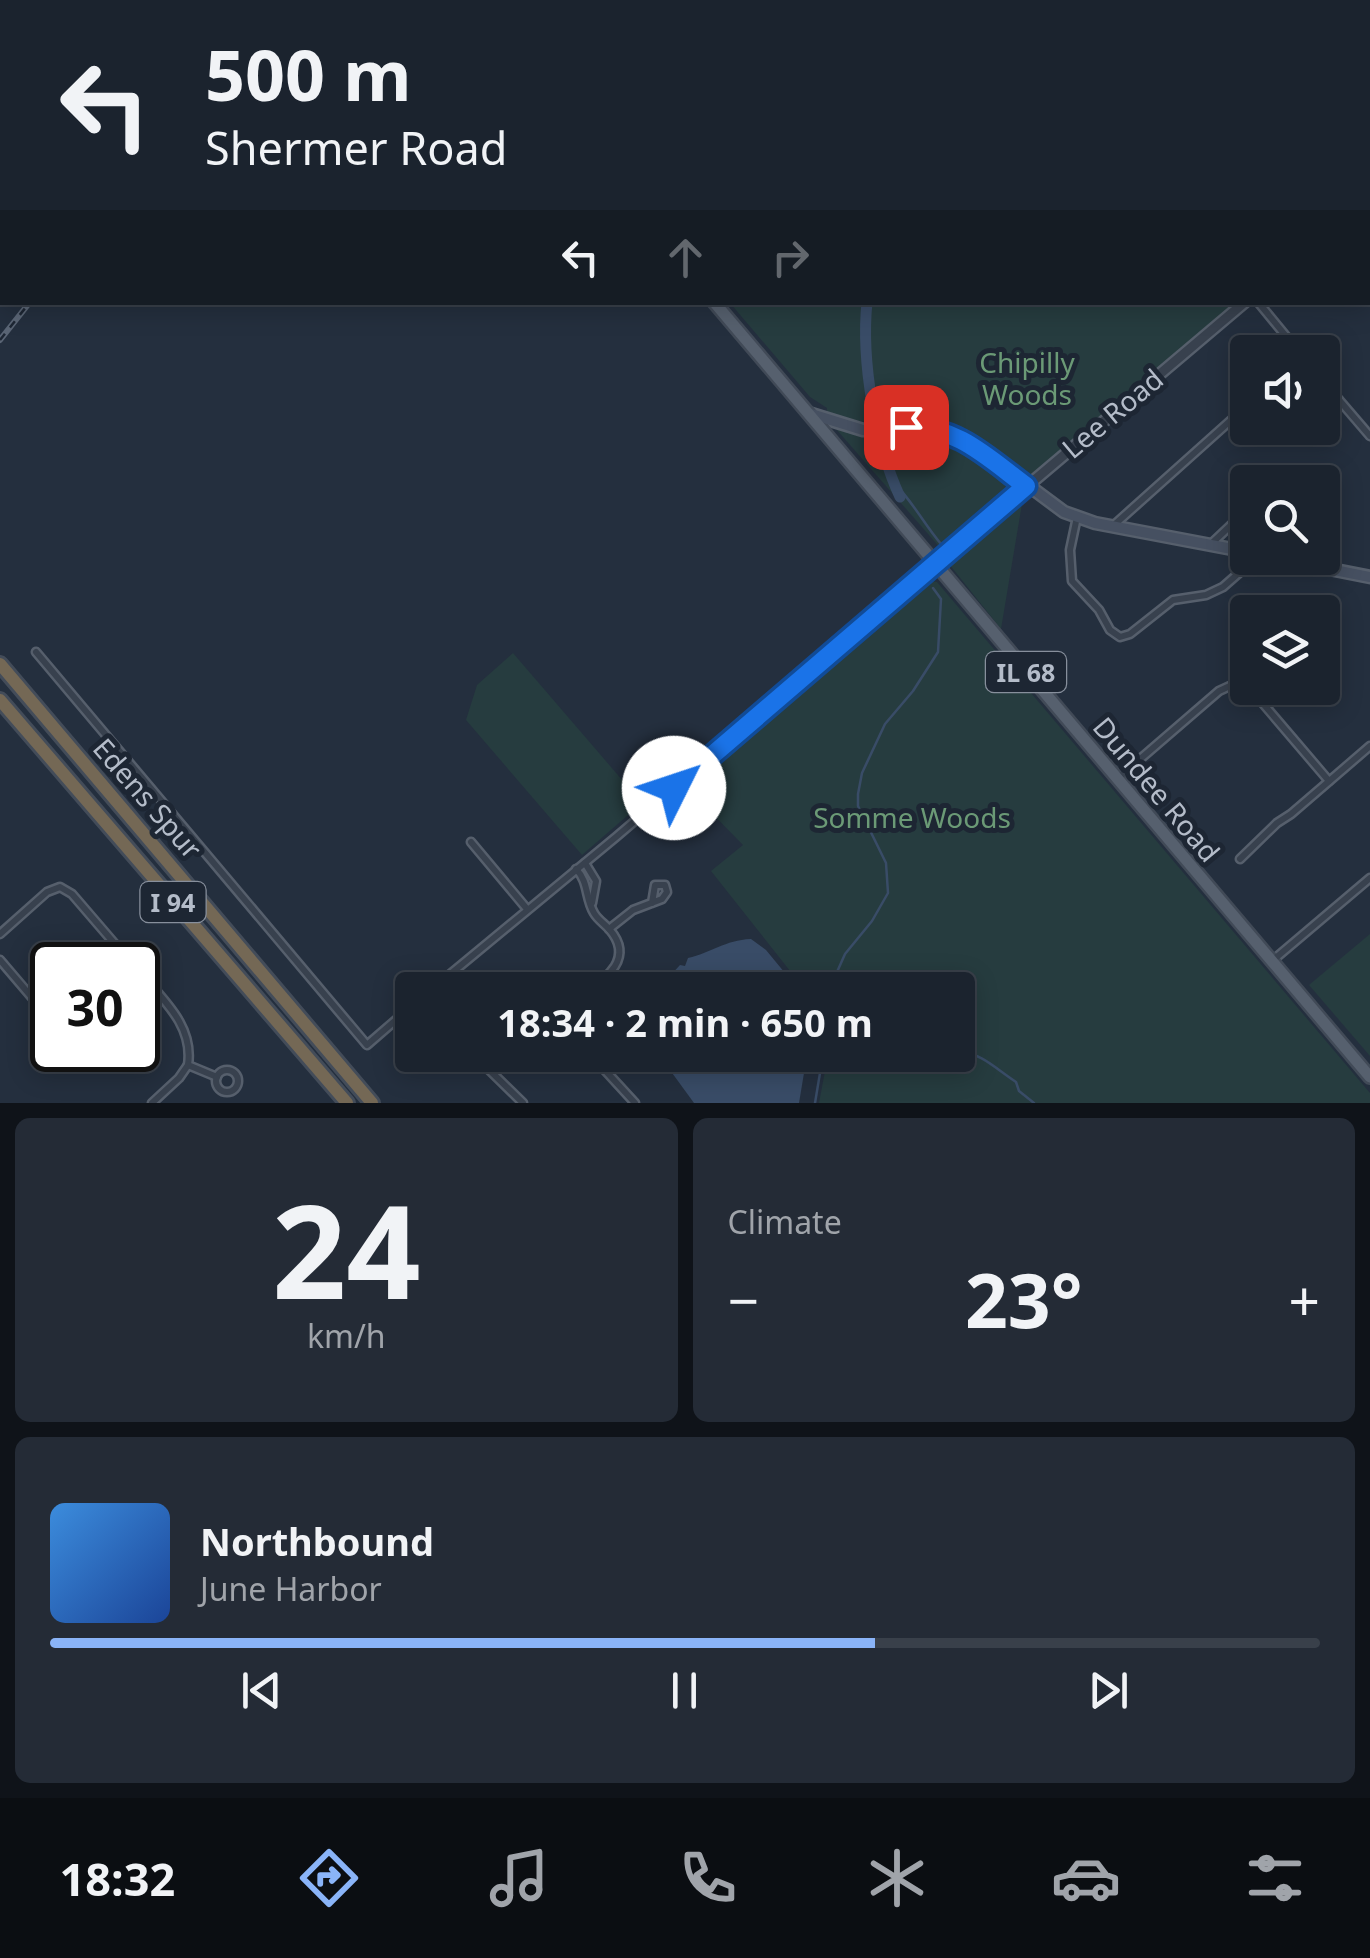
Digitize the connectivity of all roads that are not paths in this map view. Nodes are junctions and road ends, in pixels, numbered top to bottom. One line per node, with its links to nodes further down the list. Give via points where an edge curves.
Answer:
1 (717, 305): 6 (main road, Dundee Road / IL 68)
2 (1241, 305): 9 (street, Lee Road)
3 (1261, 305): 4 (street)
4 (1286, 335)
5 (1340, 401): 8 (street)
6 (807, 412): 9 (main road, via 870,430 949,432); 15 (main road, Dundee Road / IL 68)
7 (1230, 421): 11 (street)
8 (1370, 436)
9 (1026, 486): 10 (main road); 15 (street, Lee Road)
10 (1077, 517): 11 (main road); 17 (street, via 1072,581 1120,637 1173,600 1206,594)
11 (1112, 526): 13 (main road)
12 (1230, 527): 13 (street)
13 (1210, 545): 14 (main road)
14 (1230, 549)
15 (935, 564): 23 (main road, Dundee Road / IL 68); 27 (street, Lee Road)
16 (1340, 571): 18 (main road)
17 (1236, 575)
18 (1370, 577)
19 (36, 652): 42 (street, via 367,1045)
20 (0, 664): 50 (highway, Edens Spur / I 94)
21 (0, 700): 49 (highway, Edens Spur / I 94)
22 (1370, 746): 24 (street)
23 (1116, 780): 24 (street, via 1232,685 1254,693); 37 (main road, Dundee Road / IL 68)
24 (1329, 781): 26 (street)
25 (471, 842): 31 (street)
26 (1240, 859)
27 (585, 863): 28 (street, Lee Road); 32 (street, via 596,881)
28 (576, 869): 31 (street, Lee Road); 32 (street)
29 (1370, 878): 37 (street)
30 (652, 903): 33 (street)
31 (527, 909): 38 (street, Lee Road)
32 (592, 909): 33 (street)
33 (609, 929): 39 (street, via 620,957)
34 (0, 934): 35 (street, via 60,887)
35 (113, 942)
36 (0, 960): 40 (street)
37 (1271, 962): 47 (main road, Dundee Road / IL 68)
38 (452, 972)
39 (611, 972)
40 (30, 995)
41 (160, 999): 43 (street, via 185,1030)
42 (395, 1021)
43 (188, 1065): 46 (street); 48 (street)
44 (491, 1072): 51 (street)
45 (607, 1072): 52 (street)
46 (217, 1077)
47 (1370, 1077)
48 (152, 1103)
49 (346, 1103)
50 (372, 1103)
51 (522, 1103)
52 (635, 1103)

